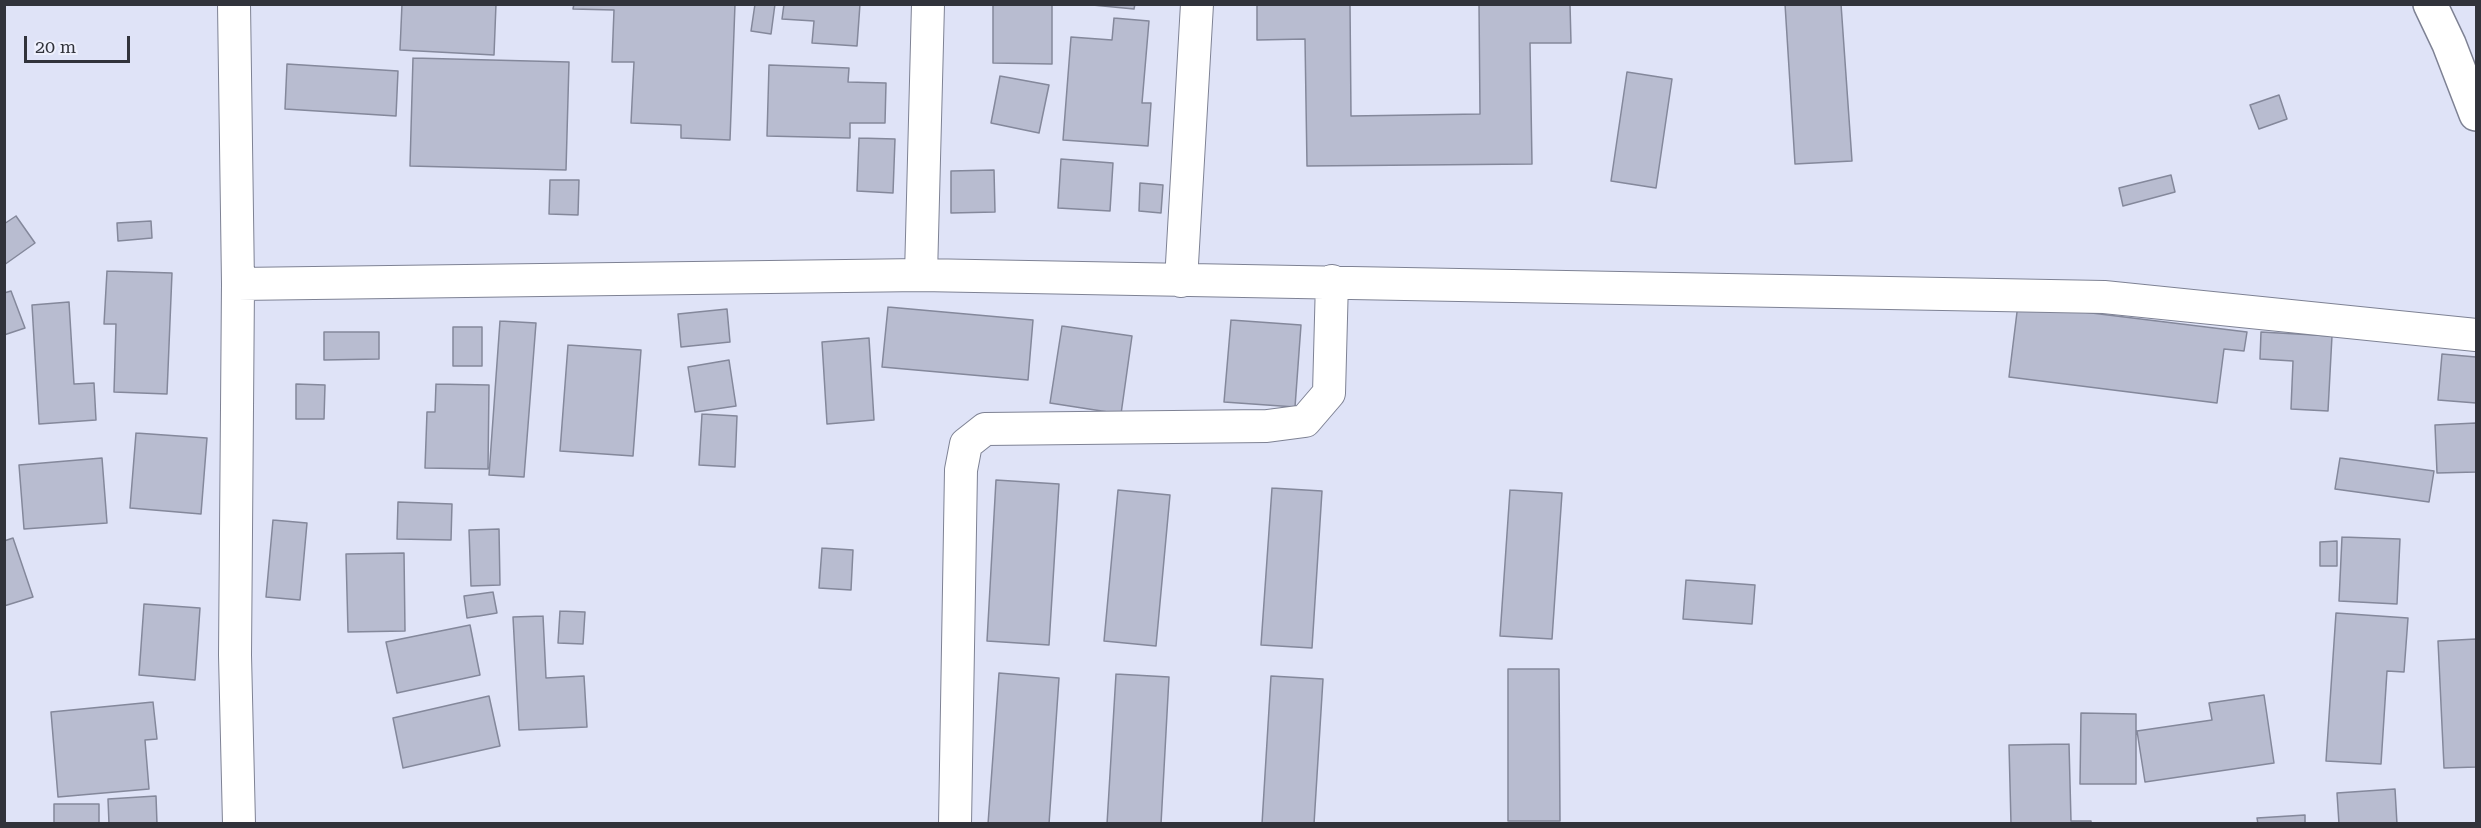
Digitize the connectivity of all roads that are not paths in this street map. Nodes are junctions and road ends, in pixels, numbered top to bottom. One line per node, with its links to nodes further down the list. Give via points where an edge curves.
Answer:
1 (234, 4): 9 (street)
2 (928, 4): 6 (street)
3 (1197, 4): 7 (street)
4 (2430, 4): 5 (street)
5 (2476, 114)
6 (921, 275): 7 (street); 9 (street)
7 (1181, 281): 8 (street)
8 (1332, 281): 10 (street, via 2104,297); 12 (street, via 1329,393 1305,421 1267,426 985,429 966,444 961,470)
9 (238, 284): 11 (street, via 235,655)
10 (2476, 335)
11 (239, 824)
12 (955, 824)

